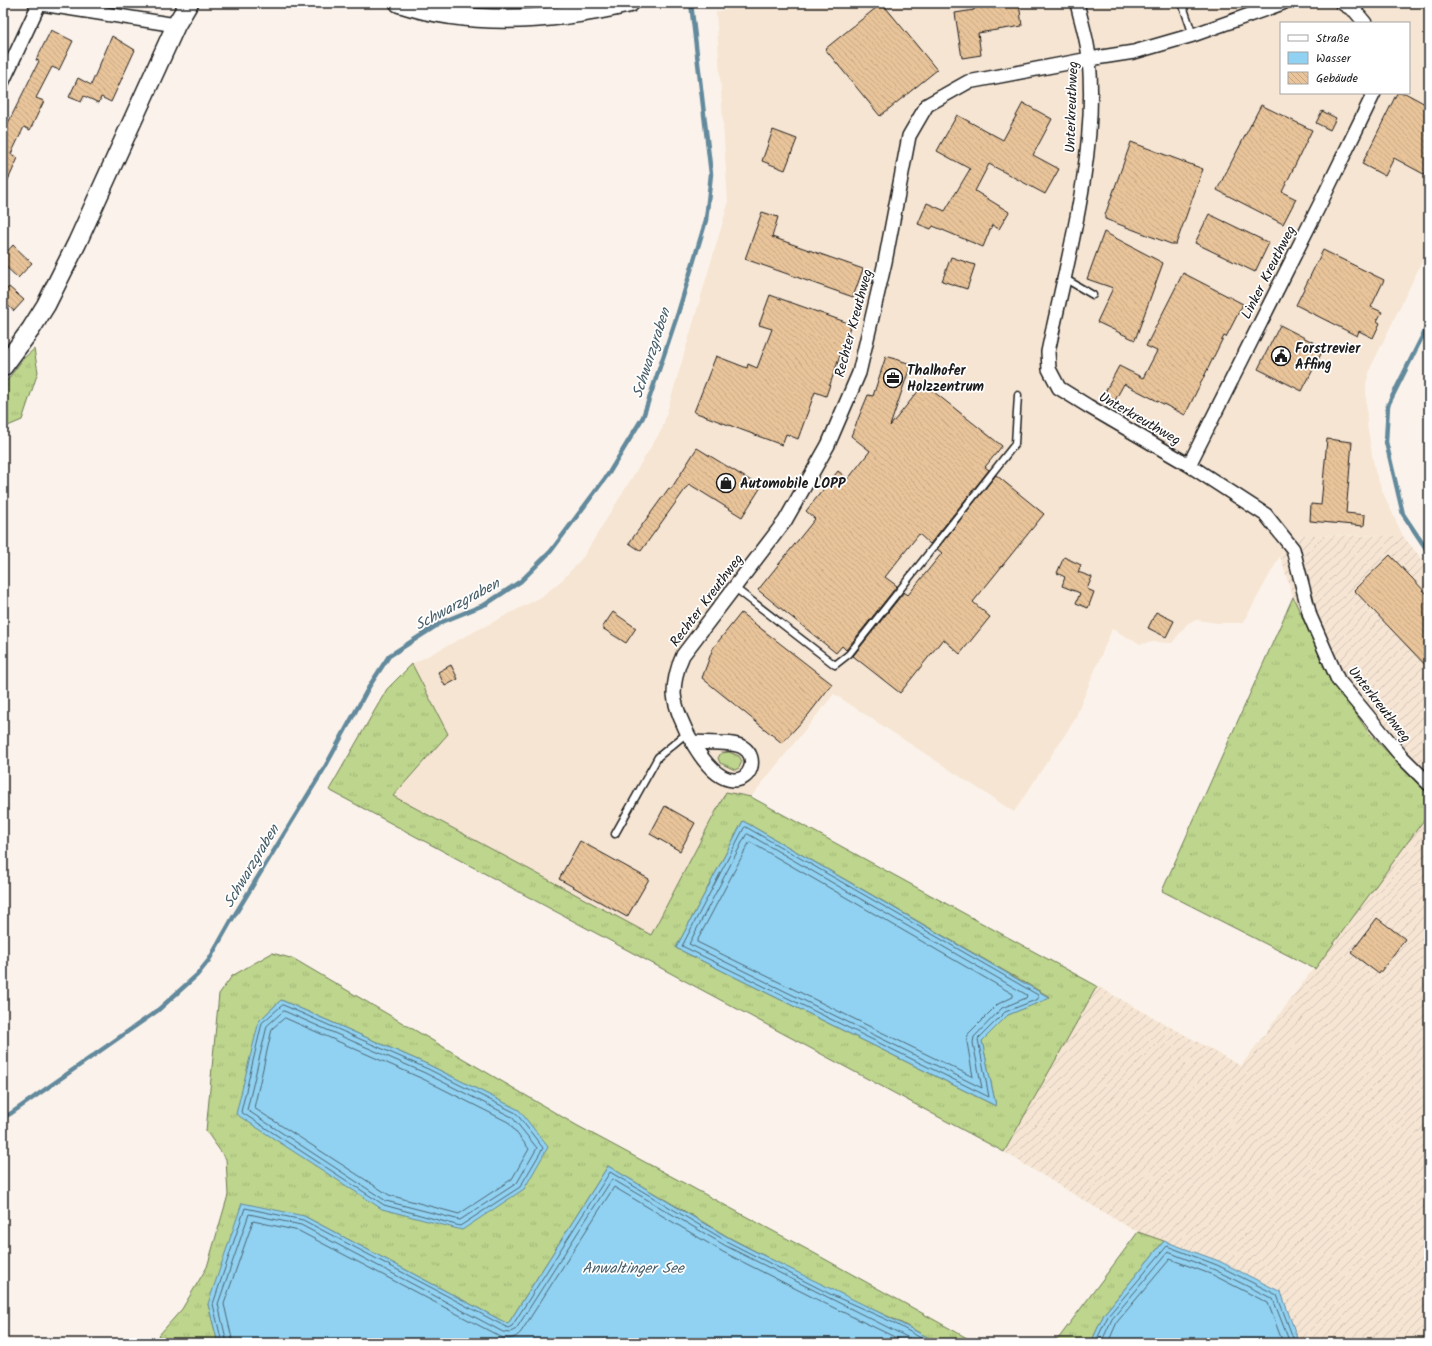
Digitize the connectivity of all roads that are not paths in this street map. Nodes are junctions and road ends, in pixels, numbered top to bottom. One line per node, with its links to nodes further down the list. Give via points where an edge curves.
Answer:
1 (37, 3): 12 (street); 15 (street)
2 (399, 3): 9 (main road)
3 (630, 3): 9 (main road, via 601,10 536,18 473,18 440,14)
4 (1077, 3): 14 (street, Unterkreuthweg)
5 (1182, 3): 13 (lane)
6 (1283, 3): 13 (street)
7 (1342, 3): 10 (street)
8 (187, 4): 12 (main road)
9 (417, 6)
10 (1359, 7): 11 (street)
11 (1365, 22)
12 (176, 26): 19 (main road, via 74,250 42,311)
13 (1192, 34): 14 (street, via 1134,52)
14 (1089, 58): 17 (street, Unterkreuthweg, via 1090,112 1084,181); 22 (street, Rechter Kreuthweg, via 968,82 927,105 909,136 885,262 859,373 828,445 786,521)
15 (3, 81)
16 (1374, 94): 21 (street, Linker Kreuthweg)
17 (1064, 278): 18 (lane); 21 (street, Unterkreuthweg, via 1048,352 1050,369 1059,388)
18 (1094, 295)
19 (3, 367)
20 (1018, 396): 22 (lane, via 1015,444 849,654 835,666)
21 (1189, 465): 24 (street, Unterkreuthweg, via 1266,515 1293,549 1310,616 1338,680 1402,758)
22 (735, 588): 23 (street, Rechter Kreuthweg, via 683,655 678,666 674,695)
23 (690, 738): 25 (lane, via 658,757)
24 (1429, 784)
25 (615, 834)

